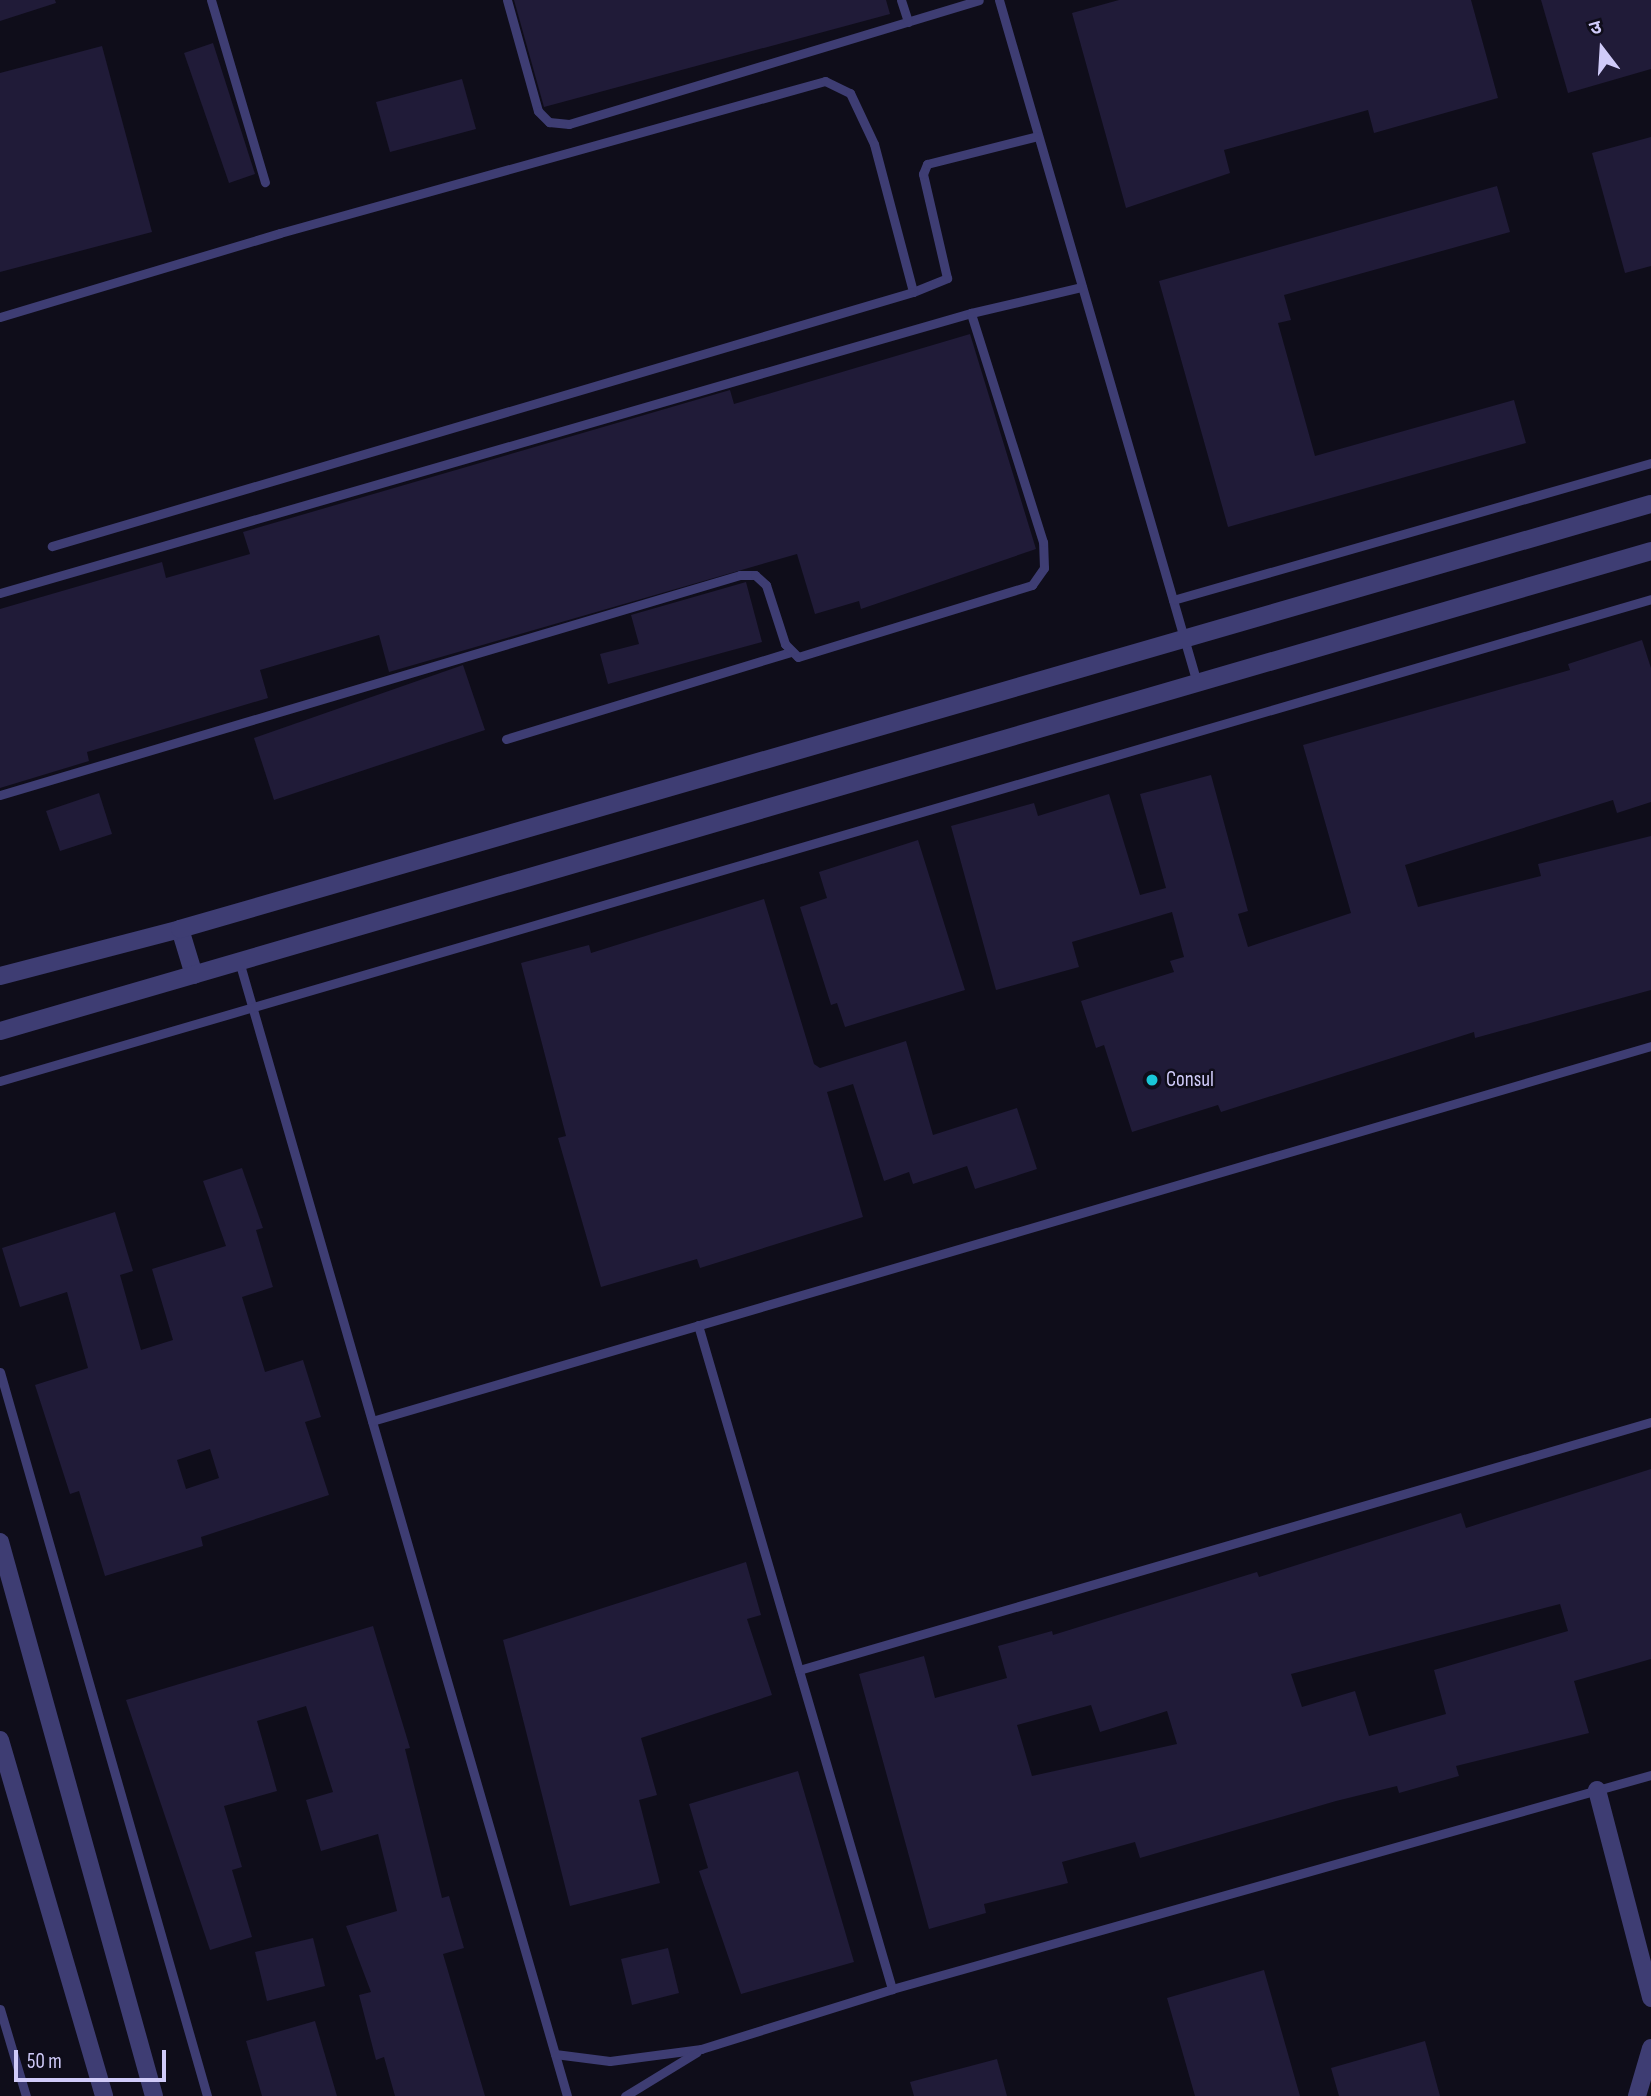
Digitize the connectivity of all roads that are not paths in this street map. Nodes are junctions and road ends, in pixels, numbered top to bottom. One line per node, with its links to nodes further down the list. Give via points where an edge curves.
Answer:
1 (211, 0): 8 (lane)
2 (508, 0): 6 (lane, via 538,111 550,122 569,124)
3 (901, 0): 6 (lane)
4 (979, 0): 6 (lane)
5 (999, 0): 7 (lane)
6 (908, 22)
7 (1038, 136): 9 (lane); 10 (lane, via 927,164 923,174 947,278)
8 (265, 182)
9 (1082, 287): 11 (lane); 19 (lane)
10 (914, 292): 12 (lane, via 874,144 850,93 825,81); 15 (lane)
11 (971, 313): 17 (lane); 21 (lane, via 1042,542 1044,568 1032,585 798,657)
12 (0, 317)
13 (1651, 463): 19 (lane)
14 (1651, 504): 20 (street)
15 (51, 546)
16 (1651, 551): 22 (street)
17 (0, 593)
18 (1651, 599): 29 (lane)
19 (1173, 600): 20 (lane)
20 (1184, 638): 22 (lane); 25 (street)
21 (791, 652): 23 (lane); 24 (lane, via 766,585 755,575 740,575)
22 (1197, 682): 26 (street)
23 (506, 739)
24 (0, 794)
25 (180, 929): 27 (street); 28 (street)
26 (239, 961): 27 (street); 29 (lane)
27 (194, 975): 30 (street)
28 (0, 976)
29 (253, 1007): 32 (lane); 35 (lane)
30 (0, 1031)
31 (1651, 1046): 33 (lane)
32 (0, 1081)
33 (698, 1325): 35 (lane); 38 (lane)
34 (0, 1371): 51 (lane)
35 (372, 1421): 47 (lane)
36 (1651, 1422): 38 (lane)
37 (0, 1542): 50 (street)
38 (799, 1670): 42 (lane)
39 (0, 1740): 49 (street)
40 (1651, 1775): 41 (lane)
41 (1597, 1790): 42 (lane); 43 (street)
42 (892, 1989): 46 (lane)
43 (1651, 1998)
44 (0, 2009): 48 (lane)
45 (1651, 2048): 54 (street)
46 (701, 2049): 47 (lane, via 610,2061); 53 (lane)
47 (555, 2054): 52 (lane)
48 (26, 2096)
49 (104, 2096)
50 (155, 2096)
51 (207, 2096)
52 (567, 2096)
53 (625, 2096)
54 (1637, 2096)

